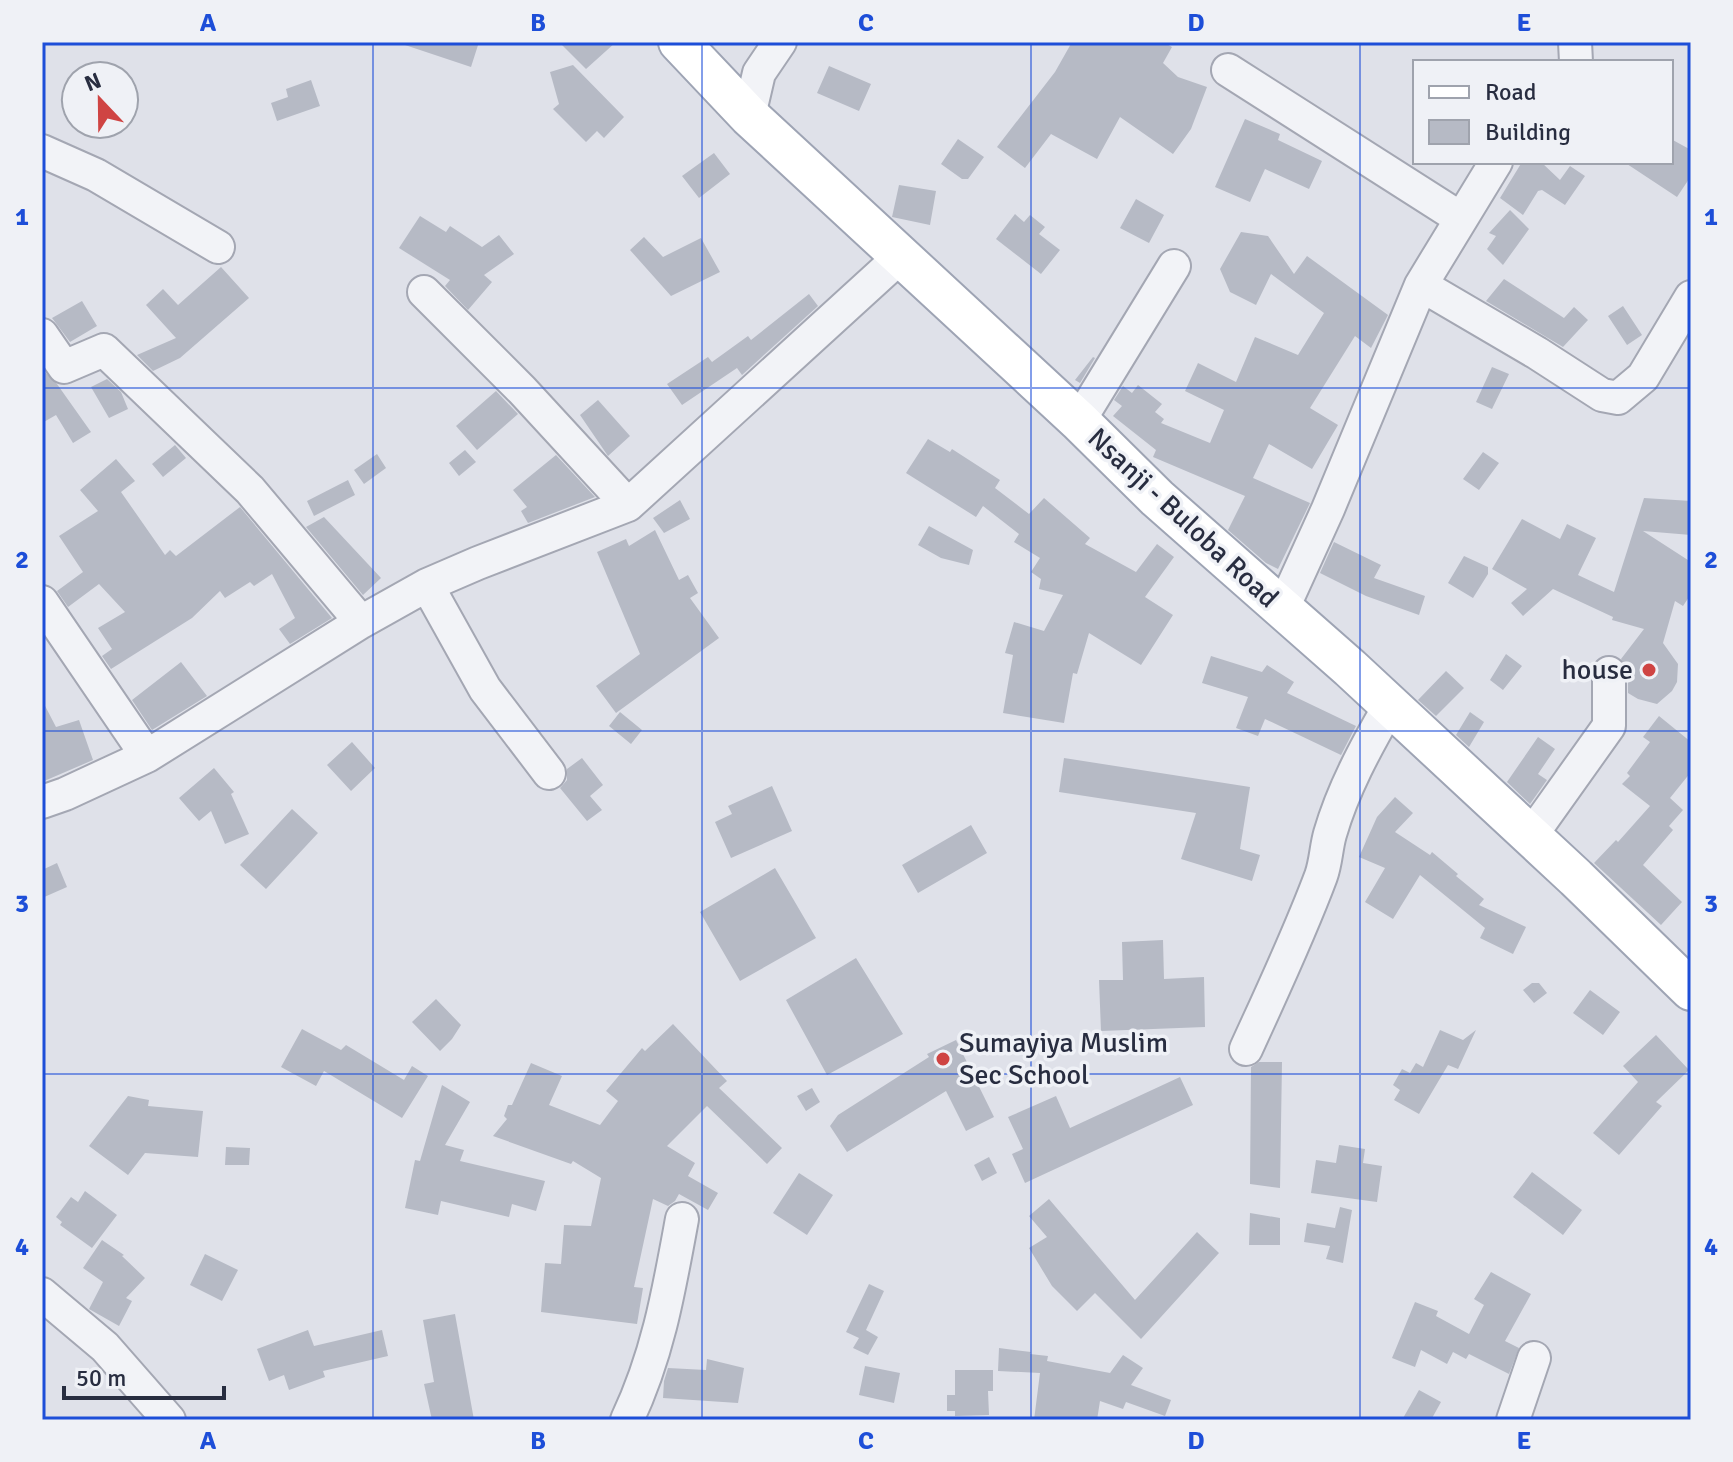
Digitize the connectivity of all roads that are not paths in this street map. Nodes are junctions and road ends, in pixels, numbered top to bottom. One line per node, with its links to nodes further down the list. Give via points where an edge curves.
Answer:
1 (679, 42): 4 (main road, Nsanji - Buloba Road)
2 (780, 42): 4 (street, via 759,73)
3 (1228, 70): 7 (street)
4 (749, 116): 9 (main road, Nsanji - Buloba Road)
5 (42, 151): 8 (street, via 96,175)
6 (1495, 164): 7 (street)
7 (1460, 218): 11 (street)
8 (218, 247)
9 (900, 257): 15 (main road, Nsanji - Buloba Road); 16 (street)
10 (1174, 266): 15 (street)
11 (1421, 285): 13 (street, via 1602,395 1618,398 1643,377); 19 (street)
12 (424, 292): 16 (street)
13 (1691, 297)
14 (42, 335): 20 (street, via 64,367 104,350 250,490)
15 (1079, 421): 19 (main road, Nsanji - Buloba Road)
16 (628, 505): 17 (street)
17 (427, 585): 20 (street); 24 (street, via 485,689)
18 (42, 602): 23 (street)
19 (1282, 610): 22 (main road, Nsanji - Buloba Road)
20 (361, 622): 23 (street)
21 (1609, 673): 26 (street, via 1609,726)
22 (1389, 707): 26 (main road, Nsanji - Buloba Road); 28 (street, via 1341,805 1305,917)
23 (147, 756): 25 (street)
24 (549, 773)
25 (42, 802)
26 (1530, 837): 27 (main road, Nsanji - Buloba Road)
27 (1691, 990)
28 (1246, 1049)
29 (682, 1219): 33 (street, via 661,1332)
30 (42, 1294): 32 (street, via 105,1347)
31 (1534, 1358): 34 (street)
32 (169, 1420)
33 (627, 1420)
34 (1513, 1420)

